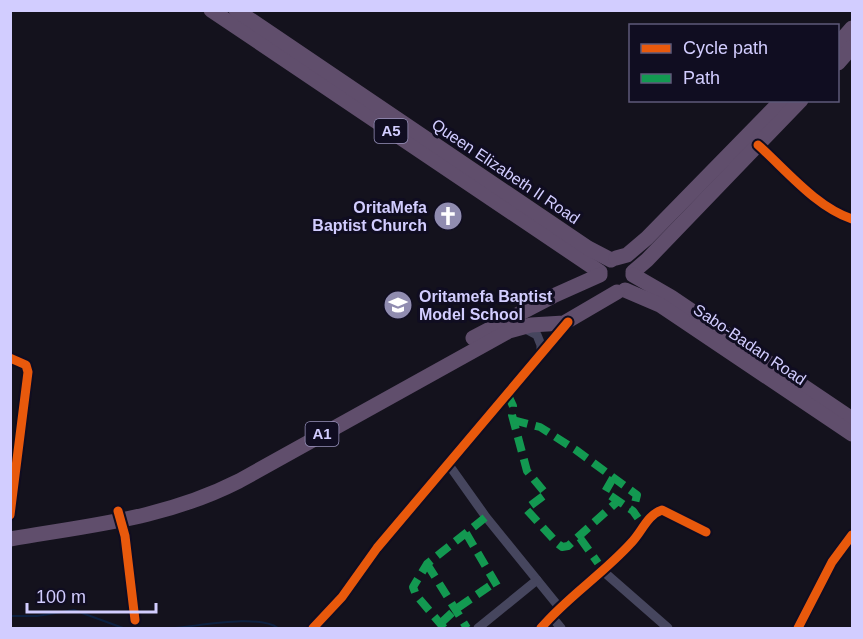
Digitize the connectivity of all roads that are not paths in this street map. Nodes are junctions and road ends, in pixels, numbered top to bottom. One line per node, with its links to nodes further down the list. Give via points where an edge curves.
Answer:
1 (211, 10): 11 (highway, Queen Elizabeth II Road / A5)
2 (236, 10): 11 (highway, Queen Elizabeth II Road / A5)
3 (852, 28): 4 (highway)
4 (839, 42)
5 (852, 47): 6 (highway)
6 (839, 61)
7 (780, 102): 12 (highway, via 648,238 627,255)
8 (799, 102): 9 (highway)
9 (758, 145): 10 (street, via 824,204); 13 (highway)
10 (852, 219)
11 (574, 247): 12 (highway, A5); 14 (highway, A5)
12 (613, 259): 13 (highway, via 627,262); 14 (highway)
13 (633, 273): 15 (highway, via 631,284); 22 (highway, Sabo-Badan Road)
14 (600, 274): 15 (highway, via 604,286); 26 (highway, A1, via 491,328 207,486)
15 (621, 291): 16 (highway, A1); 23 (highway, Sabo-Badan Road, via 660,305)
16 (568, 322): 17 (highway, A1); 18 (street)
17 (519, 327): 18 (street, via 537,335); 26 (highway, A1, via 216,492 172,510)
18 (541, 352): 24 (street)
19 (10, 358): 21 (street, via 26,366)
20 (10, 405): 21 (street)
21 (23, 406): 25 (street)
22 (852, 419)
23 (852, 434)
24 (449, 465): 32 (street); 36 (street)
25 (10, 515)
26 (120, 515): 27 (highway, A1); 30 (highway, A1); 35 (street)
27 (10, 530)
28 (706, 532): 31 (street, via 662,510 653,513)
29 (852, 535): 41 (street, via 832,562)
30 (10, 539)
31 (604, 572): 33 (street); 40 (street)
32 (537, 580): 33 (street); 37 (street)
33 (559, 608): 34 (street)
34 (551, 616): 38 (street); 39 (street)
35 (135, 620)
36 (313, 628)
37 (478, 628)
38 (541, 628)
39 (561, 628)
40 (668, 628)
41 (798, 628)

